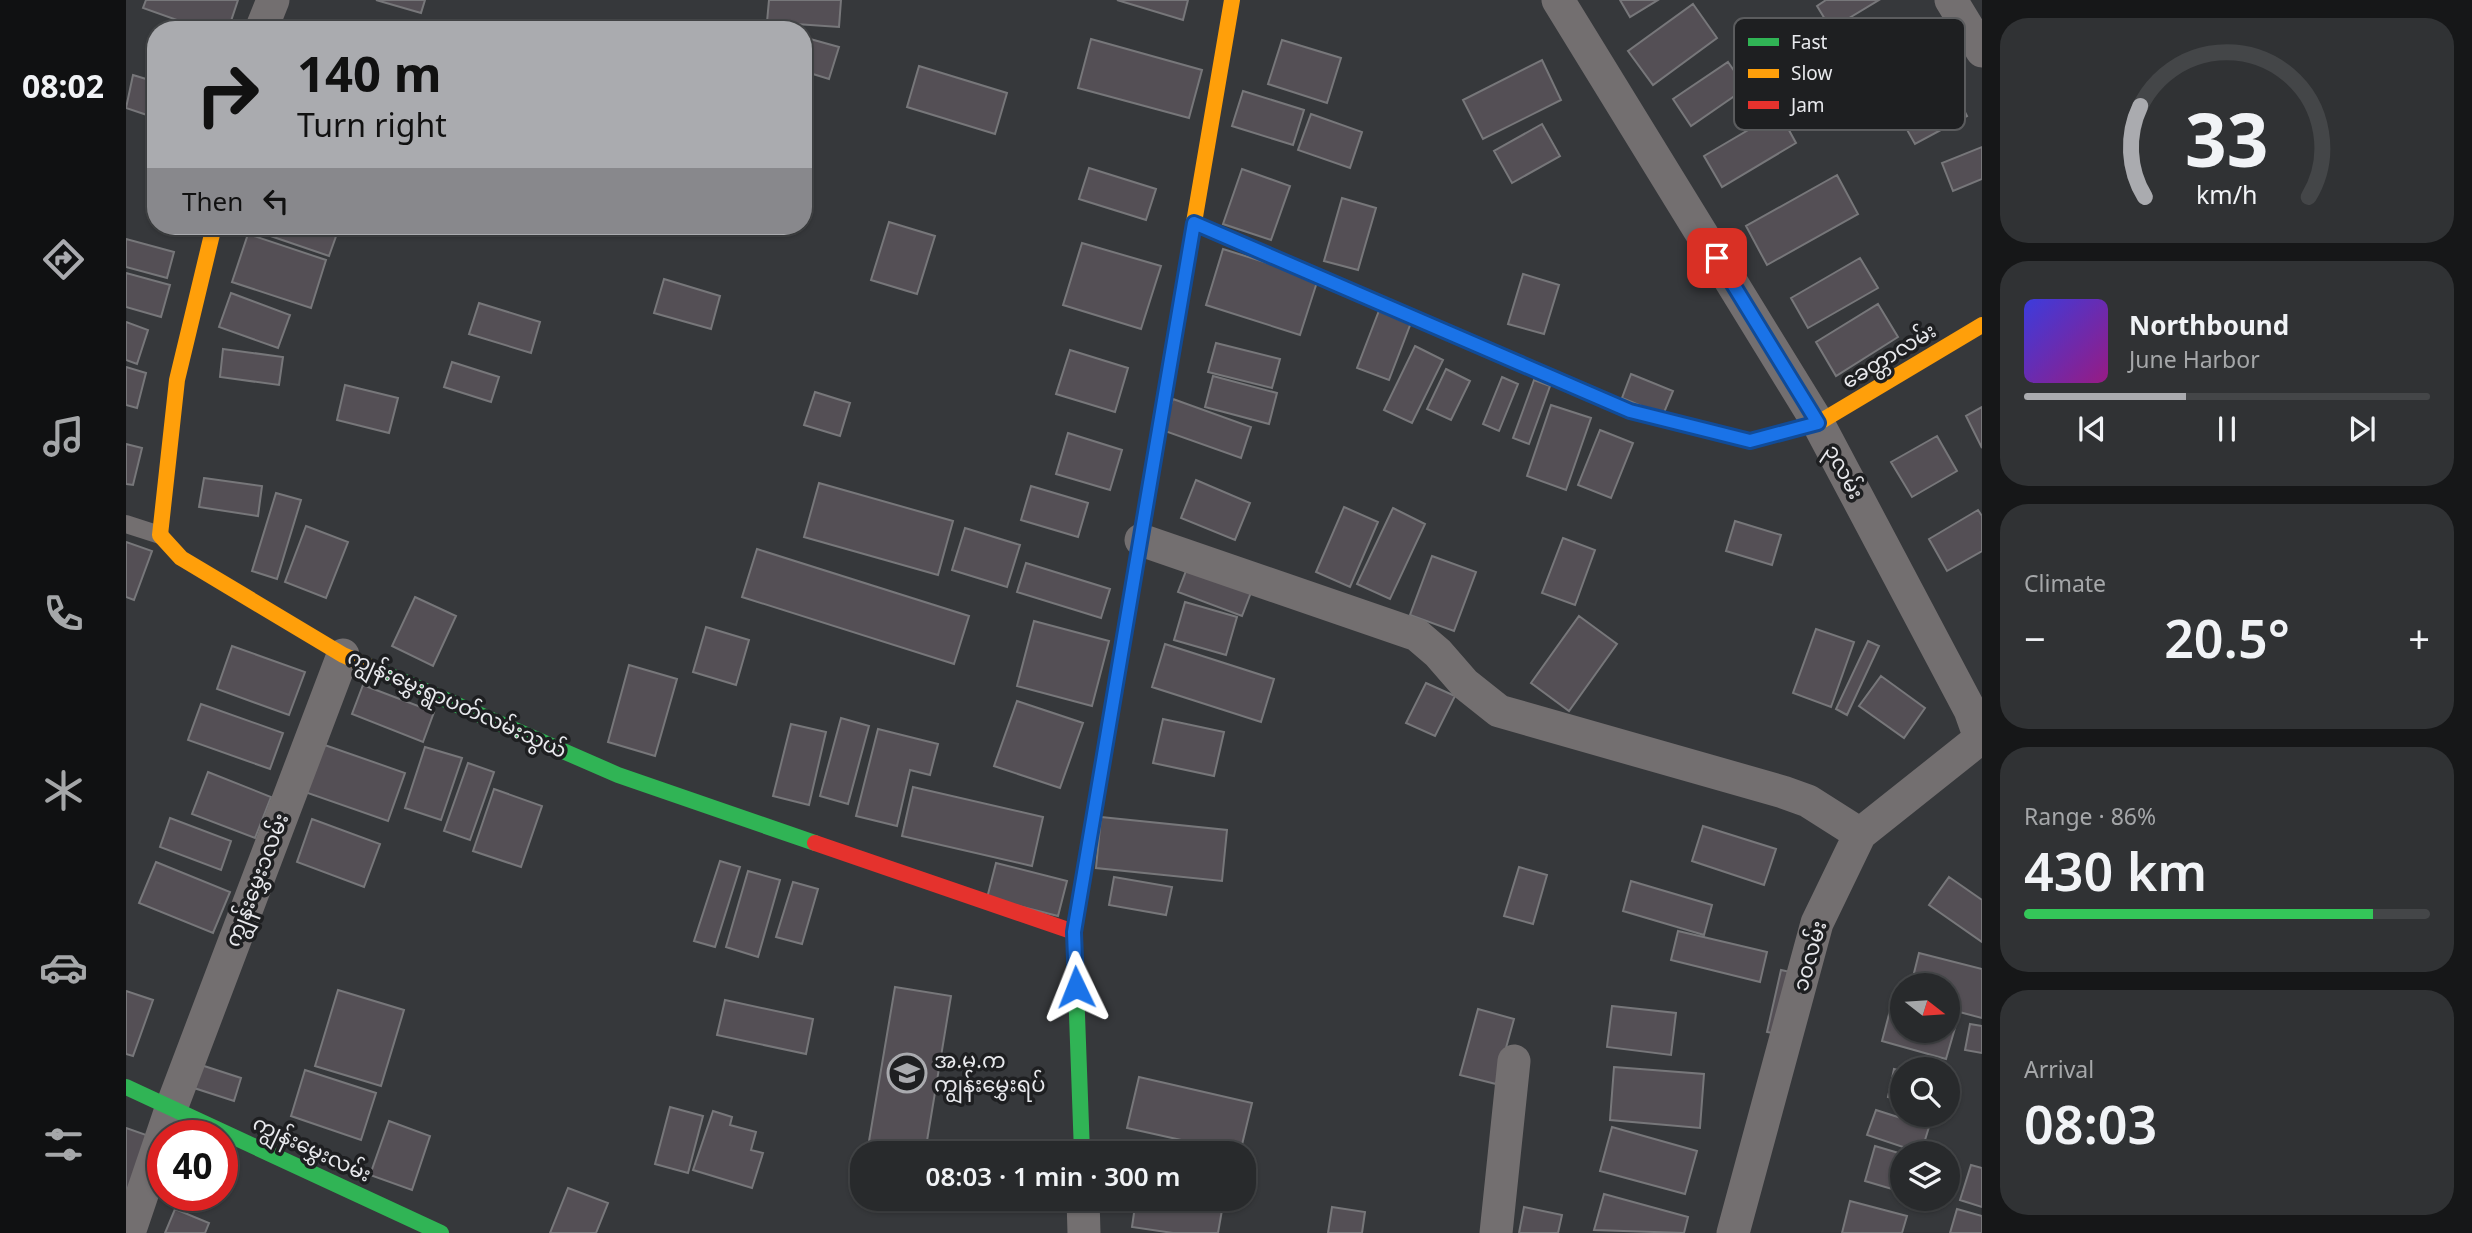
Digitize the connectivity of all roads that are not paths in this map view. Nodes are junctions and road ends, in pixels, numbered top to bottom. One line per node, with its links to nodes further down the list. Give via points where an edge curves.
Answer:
1 (273, 0): 6 (street)
2 (1232, 0): 9 (street)
3 (1558, 0): 12 (street, ၃လမ်း)
4 (1951, 0): 5 (street)
5 (1962, 18)
6 (265, 21)
7 (1965, 23): 8 (street)
8 (1982, 51)
9 (1194, 223): 12 (street, ခေတ္တာလမ်း, via 1630,411 1750,441); 15 (street)
10 (212, 235): 14 (street, via 177,380)
11 (1982, 325): 12 (street, ခေတ္တာလမ်း)
12 (1818, 423): 17 (street, ၃လမ်း)
13 (126, 524): 14 (lane)
14 (160, 535): 16 (street, ကျွန်းမွှေးရွာပတ်လမ်းသွယ်, via 181,558)
15 (1140, 540): 18 (street, via 1417,635 1499,711 1783,792 1808,801); 19 (street)
16 (343, 654): 19 (street, ကျွန်းမွှေးရွာပတ်လမ်းသွယ်, via 618,775); 22 (street, ကျွန်းမွှေး၁လမ်း)
17 (1981, 738): 18 (street, ၁၀လမ်း)
18 (1860, 834): 29 (street, ၁၀လမ်း, via 1817,923)
19 (1074, 932): 23 (street)
20 (1514, 1061): 28 (street)
21 (126, 1087): 22 (street, ကျွန်းမွှေးလမ်း)
22 (172, 1106): 25 (street, ကျွန်းမွှေး၁လမ်း); 26 (street, ကျွန်းမွှေးလမ်း)
23 (1082, 1141)
24 (1083, 1211): 27 (street)
25 (129, 1233)
26 (441, 1233)
27 (1084, 1233)
28 (1496, 1233)
29 (1733, 1233)

